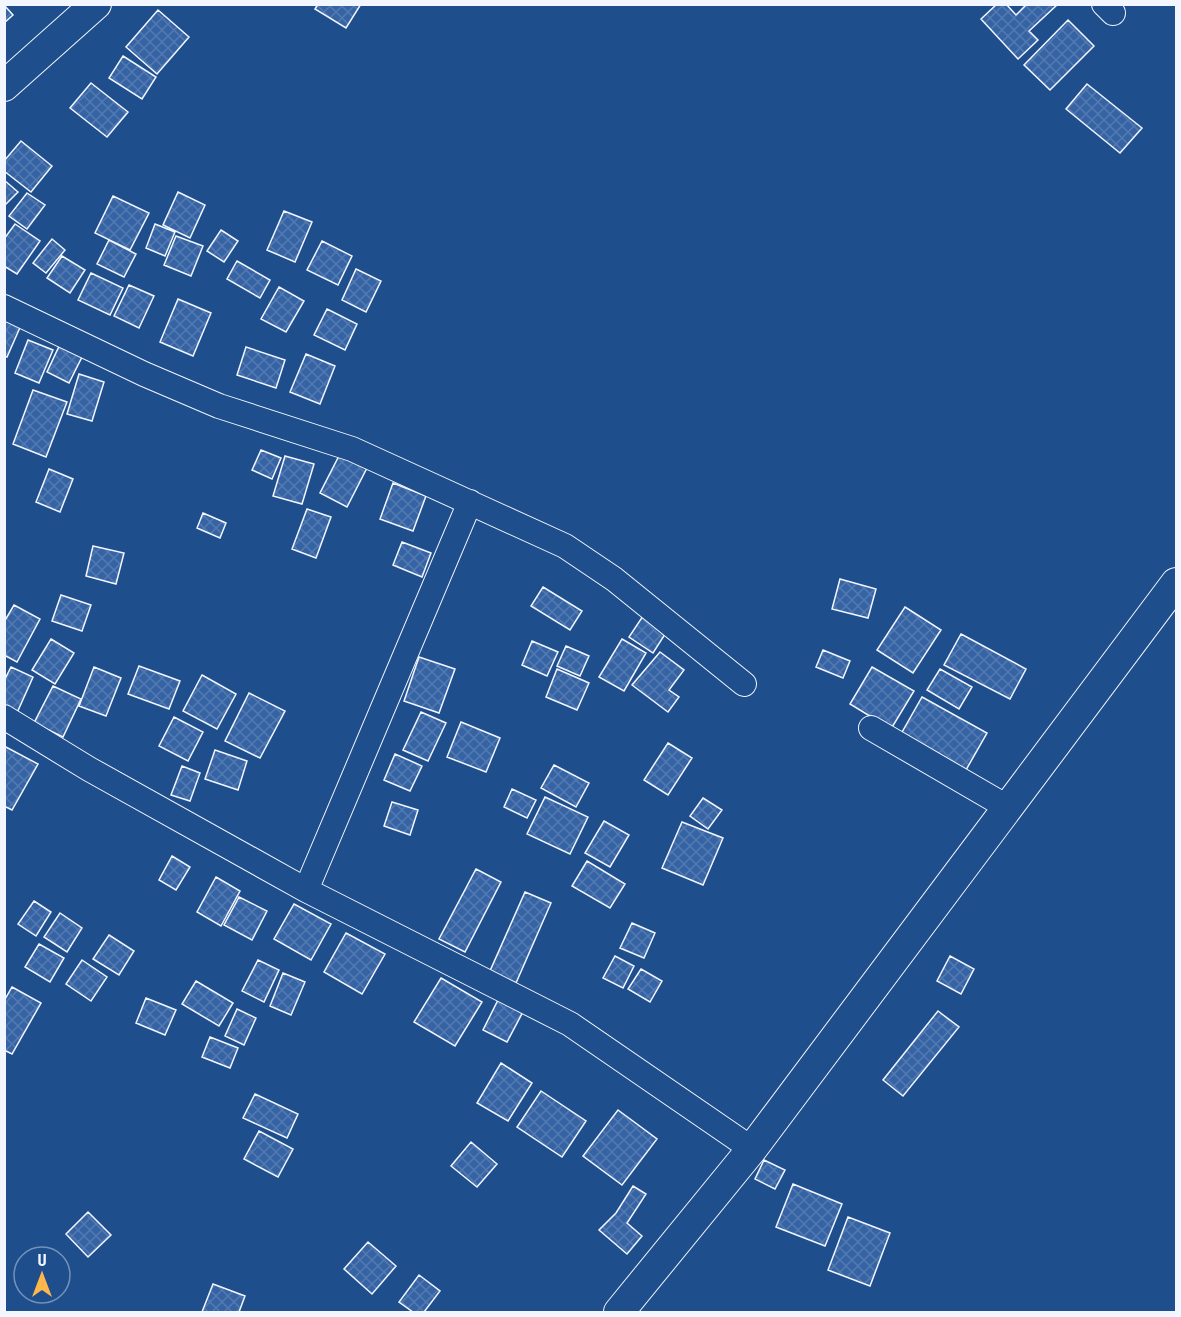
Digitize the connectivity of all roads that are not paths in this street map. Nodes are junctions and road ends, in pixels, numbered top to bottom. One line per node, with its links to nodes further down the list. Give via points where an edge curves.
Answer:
1 (96, 4): 2 (street)
2 (4, 86)
3 (4, 307): 4 (street, via 198,397 352,449)
4 (470, 502): 6 (street, via 589,560); 10 (street)
5 (1176, 583): 9 (street)
6 (744, 684)
7 (4, 717): 10 (street)
8 (872, 729): 9 (street)
9 (1007, 807): 11 (street)
10 (306, 890): 11 (street, via 570,1024)
11 (752, 1149): 12 (street)
12 (619, 1312)

